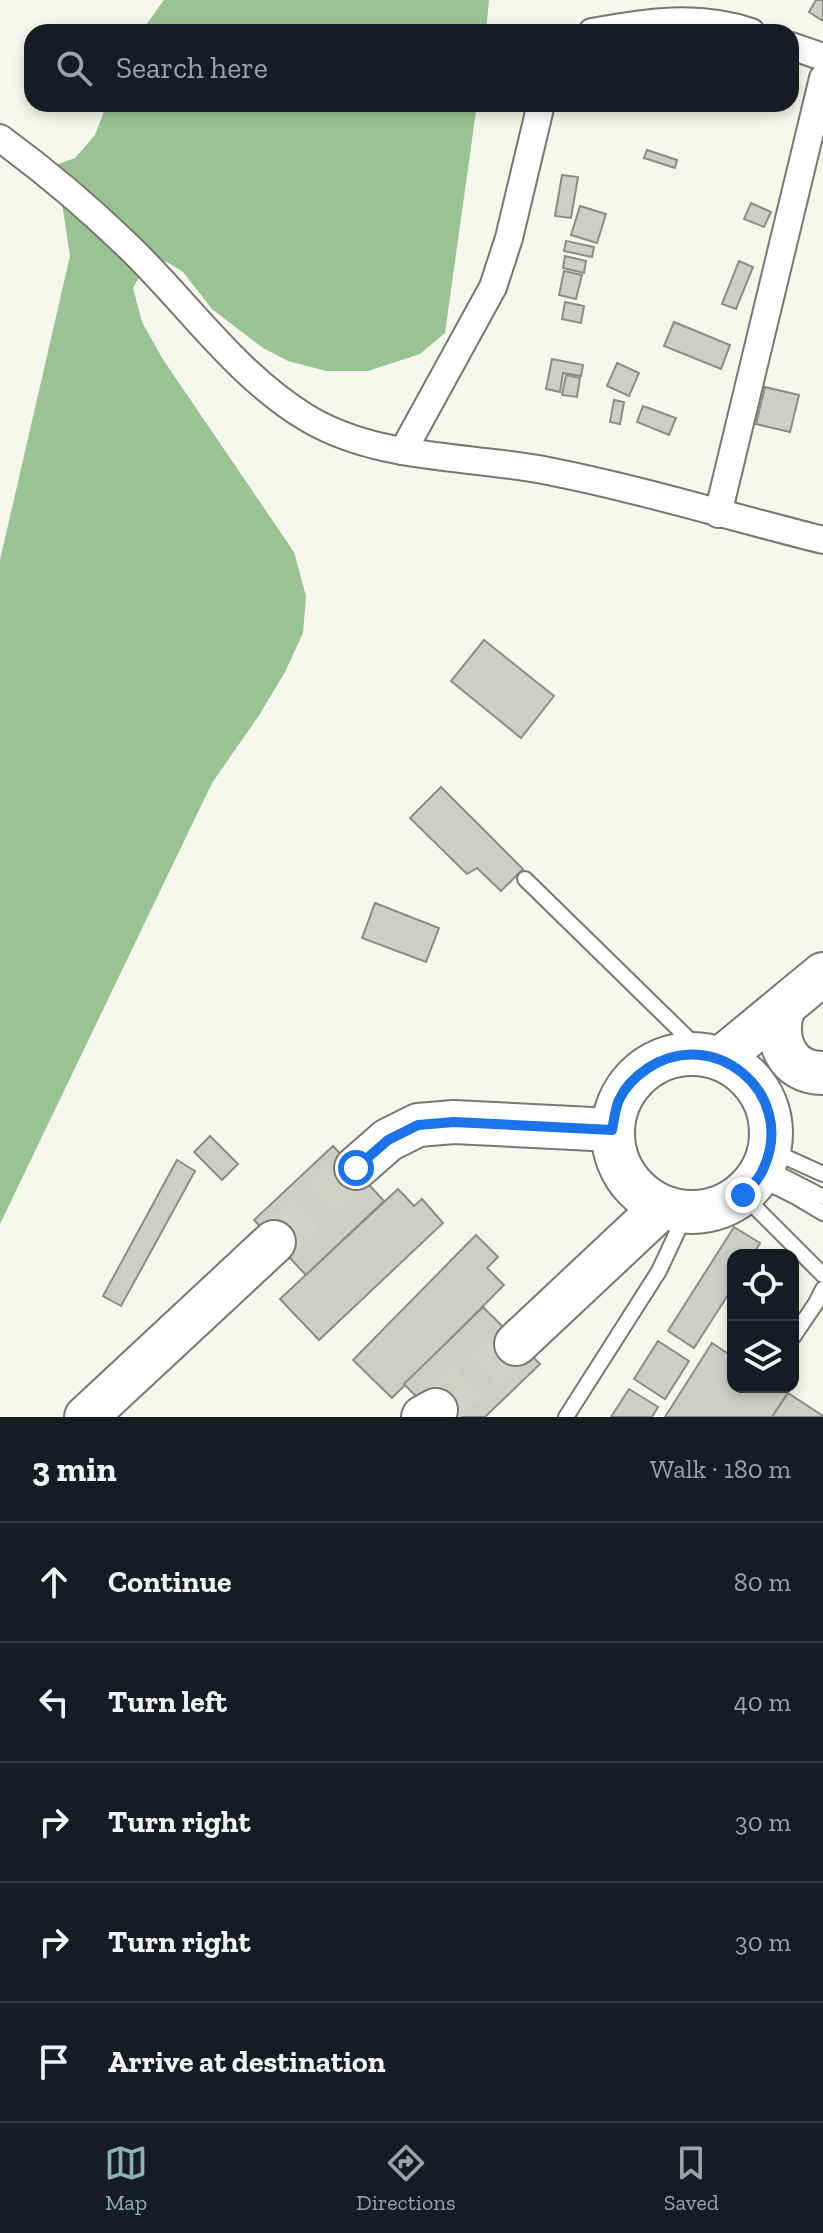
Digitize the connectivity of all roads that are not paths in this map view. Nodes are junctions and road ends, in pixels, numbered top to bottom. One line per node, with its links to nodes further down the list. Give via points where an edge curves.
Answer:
1 (652, 24): 2 (street)
2 (725, 24)
3 (799, 49): 4 (street)
4 (823, 57)
5 (823, 78): 9 (street)
6 (539, 112): 8 (street, via 493,287)
7 (0, 138): 8 (street, via 130,247 269,392 310,419 357,440)
8 (403, 451): 9 (street, via 510,463 602,481)
9 (718, 514): 10 (street)
10 (823, 540)
11 (525, 879): 14 (lane)
12 (823, 974): 13 (main road)
13 (784, 1007): 14 (main road); 15 (main road, via 778,1022 786,1055 799,1066)
14 (713, 1057): 17 (main road, via 690,1053 661,1059 636,1076 619,1100); 18 (main road, via 747,1075 765,1101)
15 (823, 1073)
16 (823, 1080): 18 (main road)
17 (612, 1130): 19 (main road, via 418,1125 388,1140); 22 (main road, via 624,1175 639,1193)
18 (762, 1164): 20 (lane); 21 (lane); 22 (main road, via 726,1206 707,1212); 23 (lane); 25 (lane)
19 (356, 1168)
20 (823, 1174)
21 (823, 1197)
22 (674, 1210): 28 (main road); 30 (lane, via 659,1271)
23 (823, 1213)
24 (274, 1242): 29 (main road)
25 (823, 1275)
26 (823, 1289): 27 (lane)
27 (799, 1328)
28 (516, 1344)
29 (86, 1417)
30 (566, 1417)

